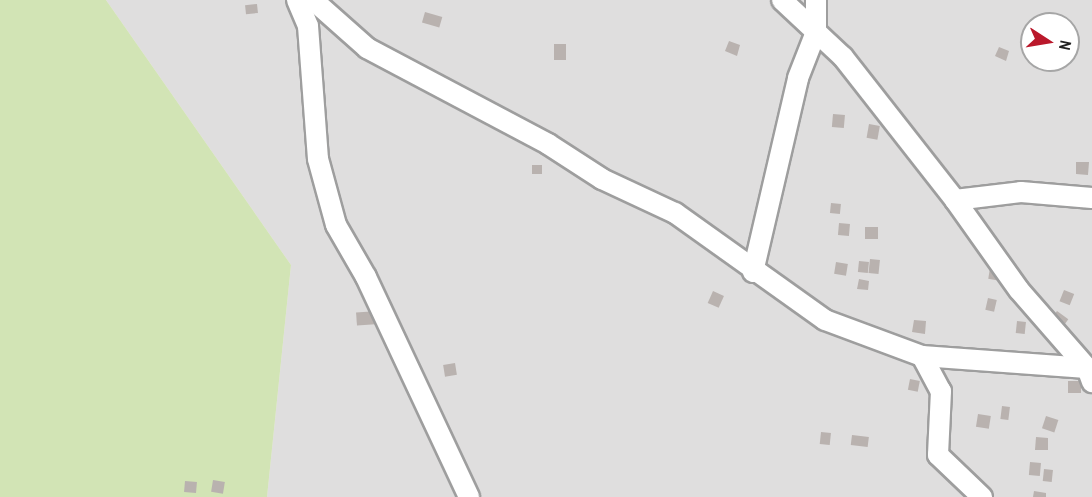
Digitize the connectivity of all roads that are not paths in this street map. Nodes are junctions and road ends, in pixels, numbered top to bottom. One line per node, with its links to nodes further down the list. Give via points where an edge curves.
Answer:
1 (297, 0): 11 (street, via 308,26 318,159 336,225 371,288)
2 (313, 0): 8 (street, via 367,48 548,144 602,179 675,213)
3 (782, 0): 5 (street)
4 (816, 0): 5 (street)
5 (816, 32): 7 (street, via 843,57); 8 (street, via 798,78)
6 (1092, 198): 7 (street, via 1021,192)
7 (955, 200): 10 (street, via 1019,290)
8 (753, 272): 9 (street, via 825,320)
9 (922, 357): 10 (street); 12 (street, via 941,391 938,455)
10 (1090, 375)
11 (469, 497)
12 (982, 497)

